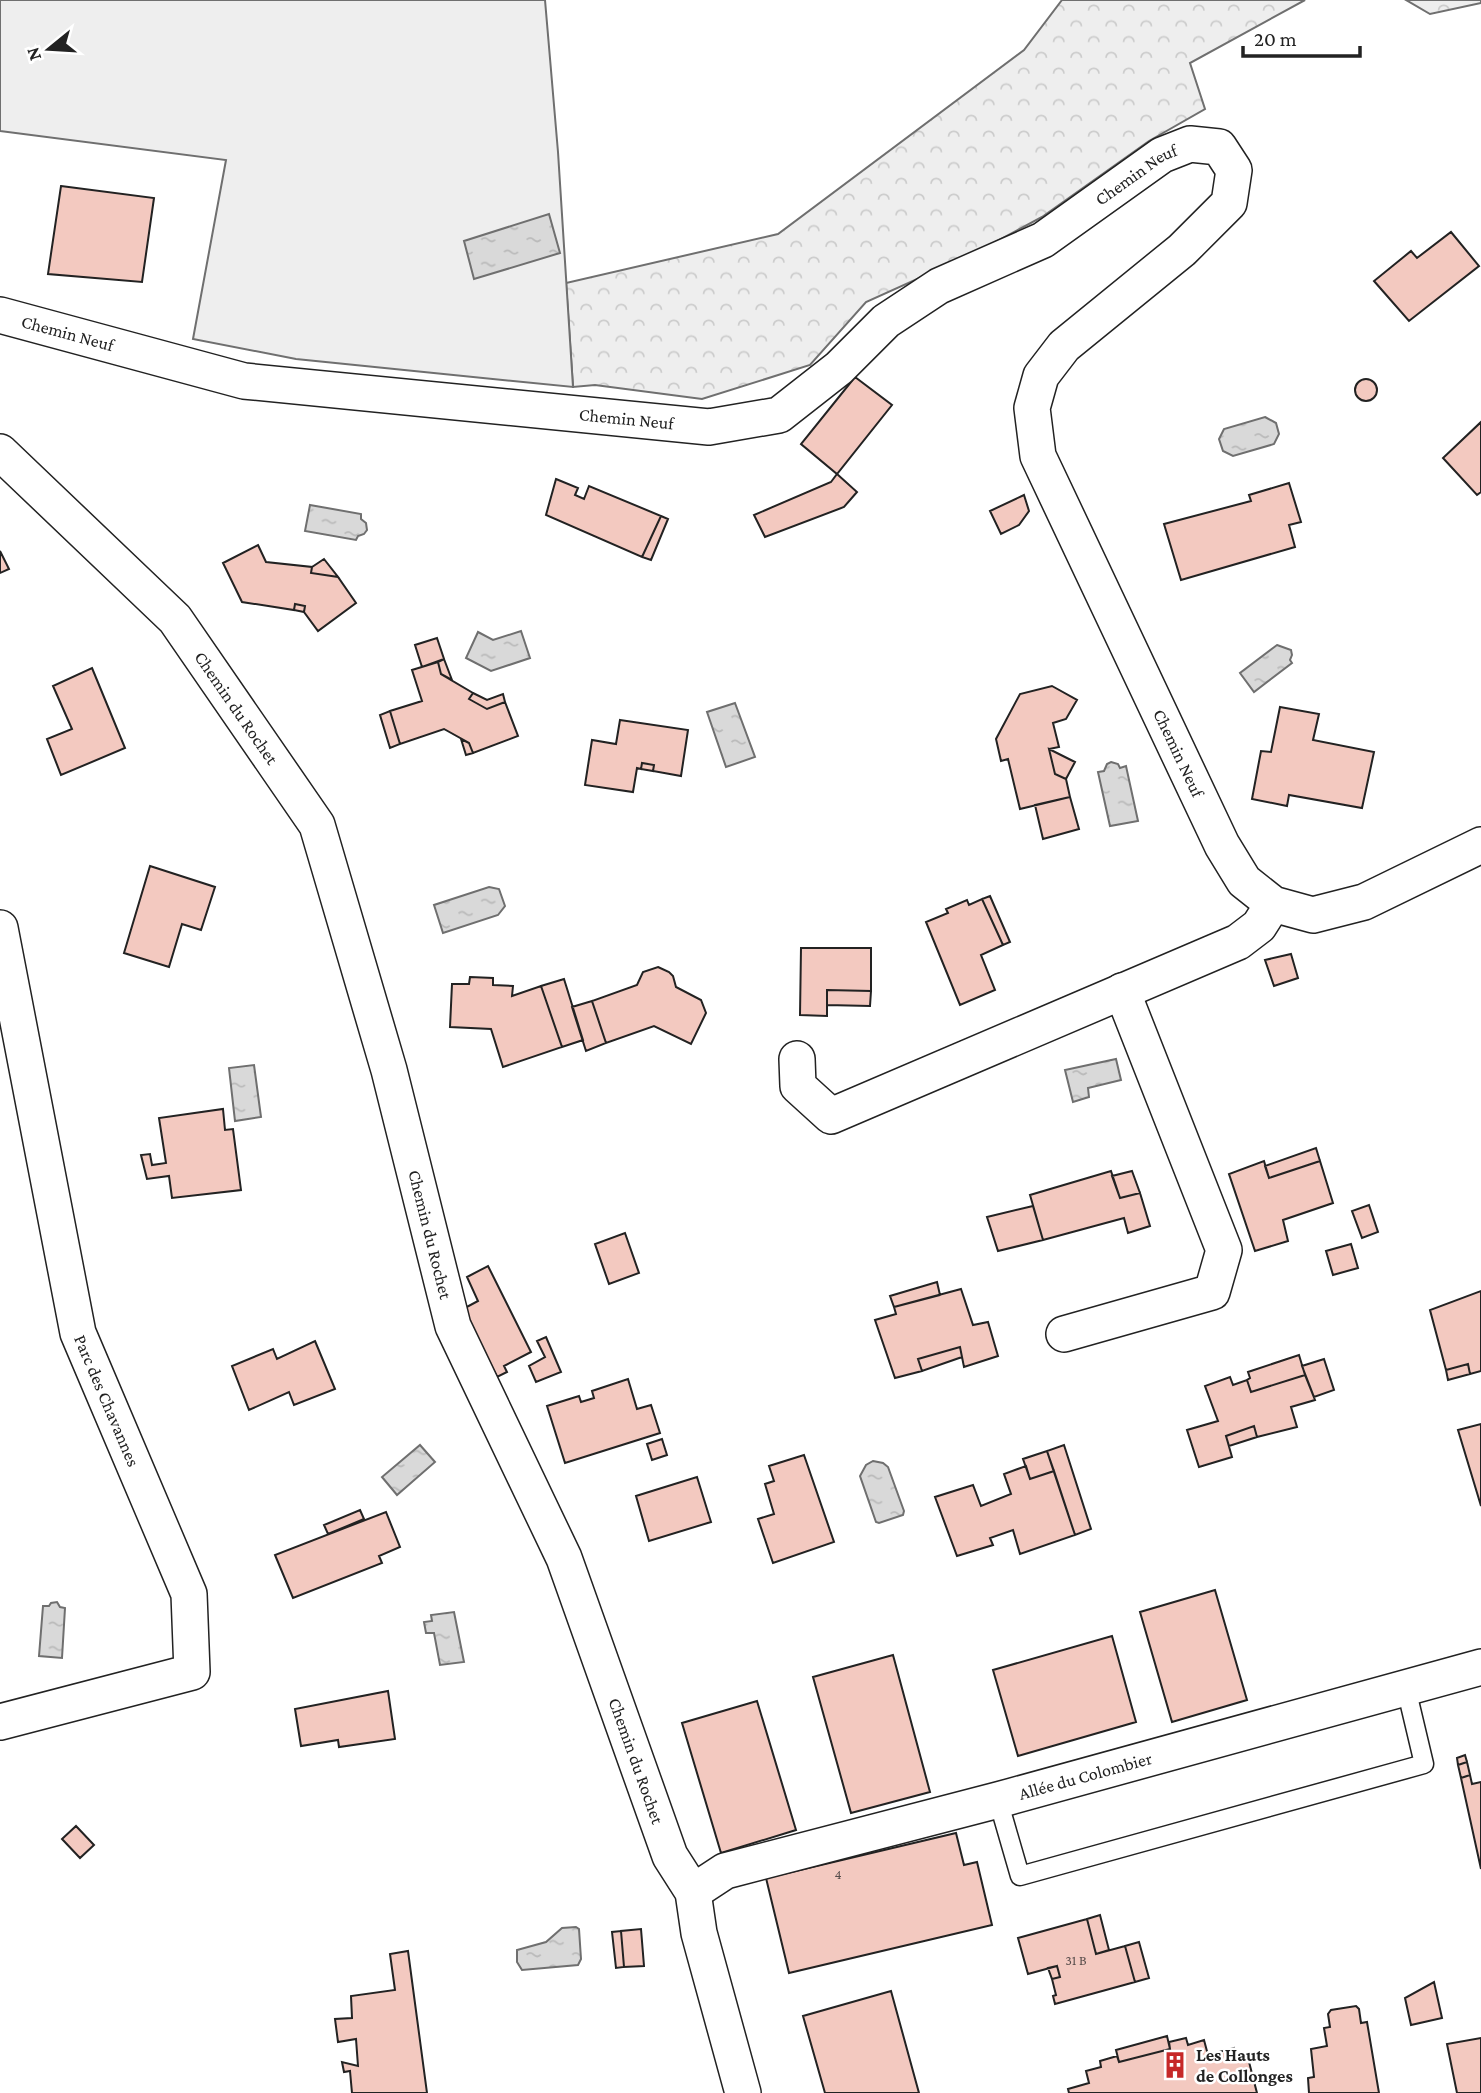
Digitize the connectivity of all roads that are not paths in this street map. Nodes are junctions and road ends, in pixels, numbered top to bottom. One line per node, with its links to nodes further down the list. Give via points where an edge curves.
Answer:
1 (0, 315): 4 (street, Chemin Neuf, via 244,381 709,427 779,415 839,368 886,321 939,286 1044,240 1162,155 1190,144 1219,146 1234,170 1229,203 1182,250 1064,346 1041,376 1032,408 1038,456 1222,845 1244,881)
2 (0, 452): 13 (street, Chemin du Rochet, via 175,619 317,825 389,1070 453,1326 564,1558 670,1856)
3 (1481, 845): 4 (street, Chemin Neuf, via 1364,902 1313,915)
4 (1273, 905): 6 (street, via 1259,926 1237,942)
5 (0, 928): 11 (street, Parc des Chavannes, via 79,1333 189,1594 192,1672)
6 (1122, 991): 7 (street, via 831,1116 798,1086); 8 (street, via 1224,1250 1212,1292)
7 (797, 1059)
8 (1064, 1334)
9 (1481, 1667): 10 (street, Allée du Colombier)
10 (1406, 1688): 12 (street, Allée du Colombier); 12 (lane, via 1424,1764 1020,1876)
11 (0, 1721)
12 (998, 1800): 13 (street, Allée du Colombier, via 725,1871)
13 (694, 1892): 14 (street, Chemin du Rochet, via 699,1933)
14 (743, 2093)

